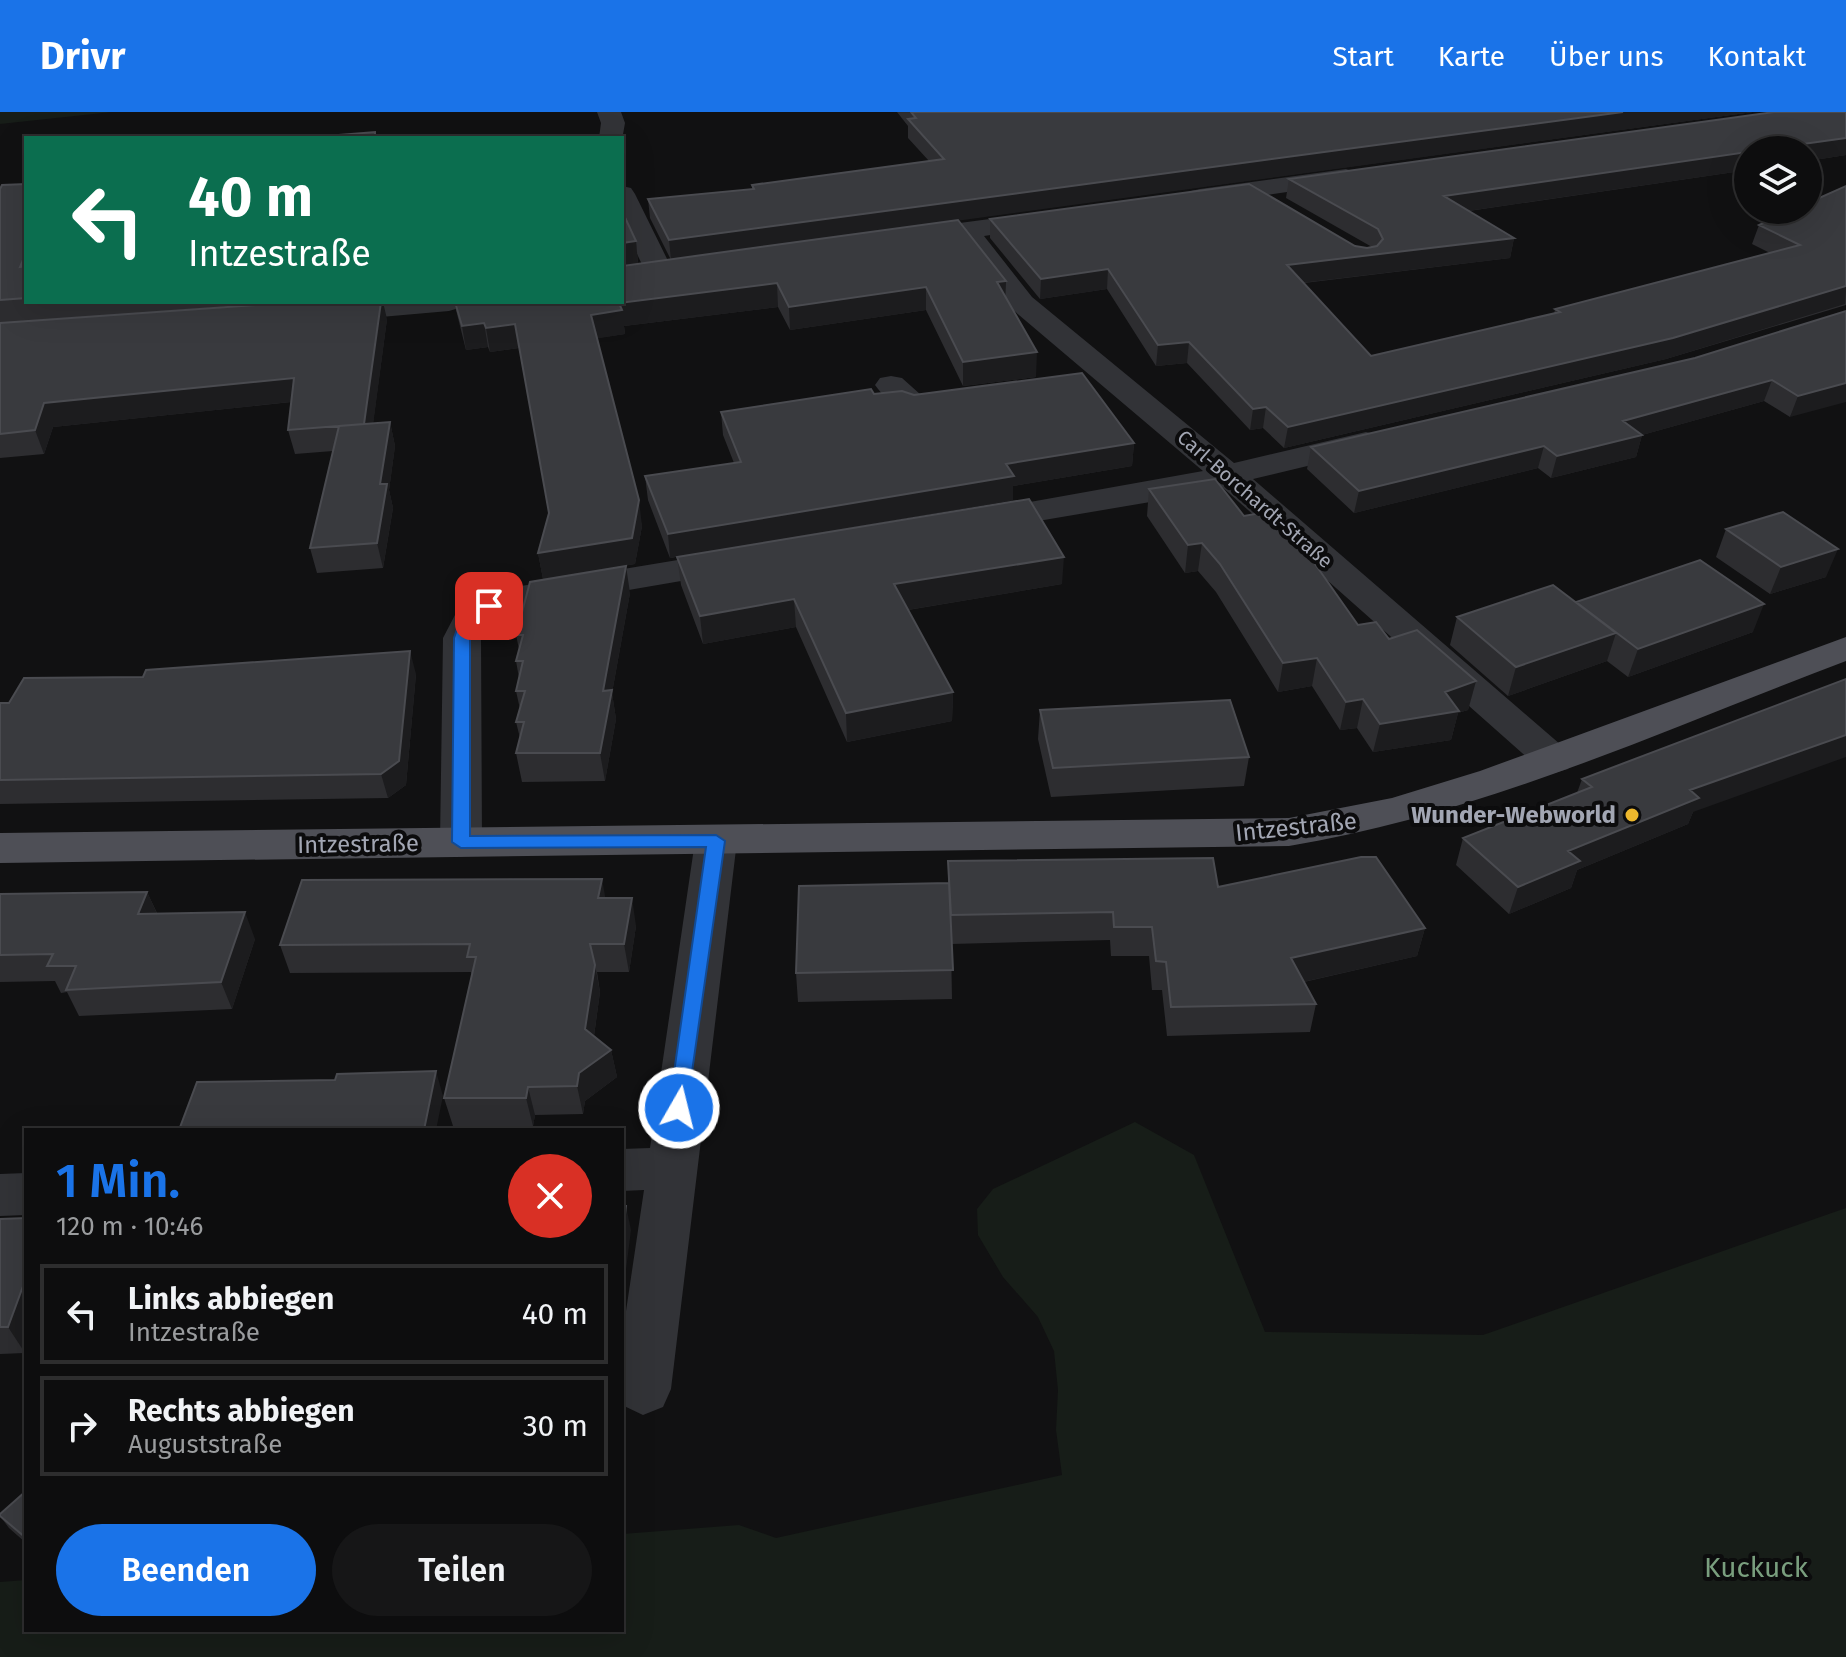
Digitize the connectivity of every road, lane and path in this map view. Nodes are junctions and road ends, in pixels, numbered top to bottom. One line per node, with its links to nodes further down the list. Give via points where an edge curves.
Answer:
1 (609, 112): 2 (street)
2 (611, 136)
3 (1365, 174): 4 (street)
4 (1249, 190): 6 (street); 7 (street)
5 (624, 200): 11 (street, via 647,274)
6 (1175, 201)
7 (1284, 210)
8 (1071, 216): 9 (street)
9 (965, 230): 10 (street); 14 (street, Carl-Borchardt-Straße, via 1022,303)
10 (889, 241)
11 (691, 268)
12 (423, 304): 13 (street)
13 (293, 314)
14 (1114, 379): 16 (street); 19 (street, Carl-Borchardt-Straße)
15 (891, 385): 17 (street, via 914,405)
16 (1068, 385)
17 (975, 397)
18 (1398, 435): 19 (street)
19 (1228, 475): 20 (street); 23 (street, Carl-Borchardt-Straße)
20 (950, 526)
21 (764, 557): 25 (street, via 515,598 472,617 462,638)
22 (1846, 648): 23 (main road, Intzestraße)
23 (1554, 760): 24 (main road, Intzestraße, via 1366,819 1289,832)
24 (716, 841): 25 (main road, Intzestraße); 27 (street)
25 (461, 842): 26 (main road, Intzestraße)
26 (0, 848)
27 (646, 1169): 30 (street)
28 (24, 1194): 29 (street)
29 (0, 1195)
30 (643, 1389)

